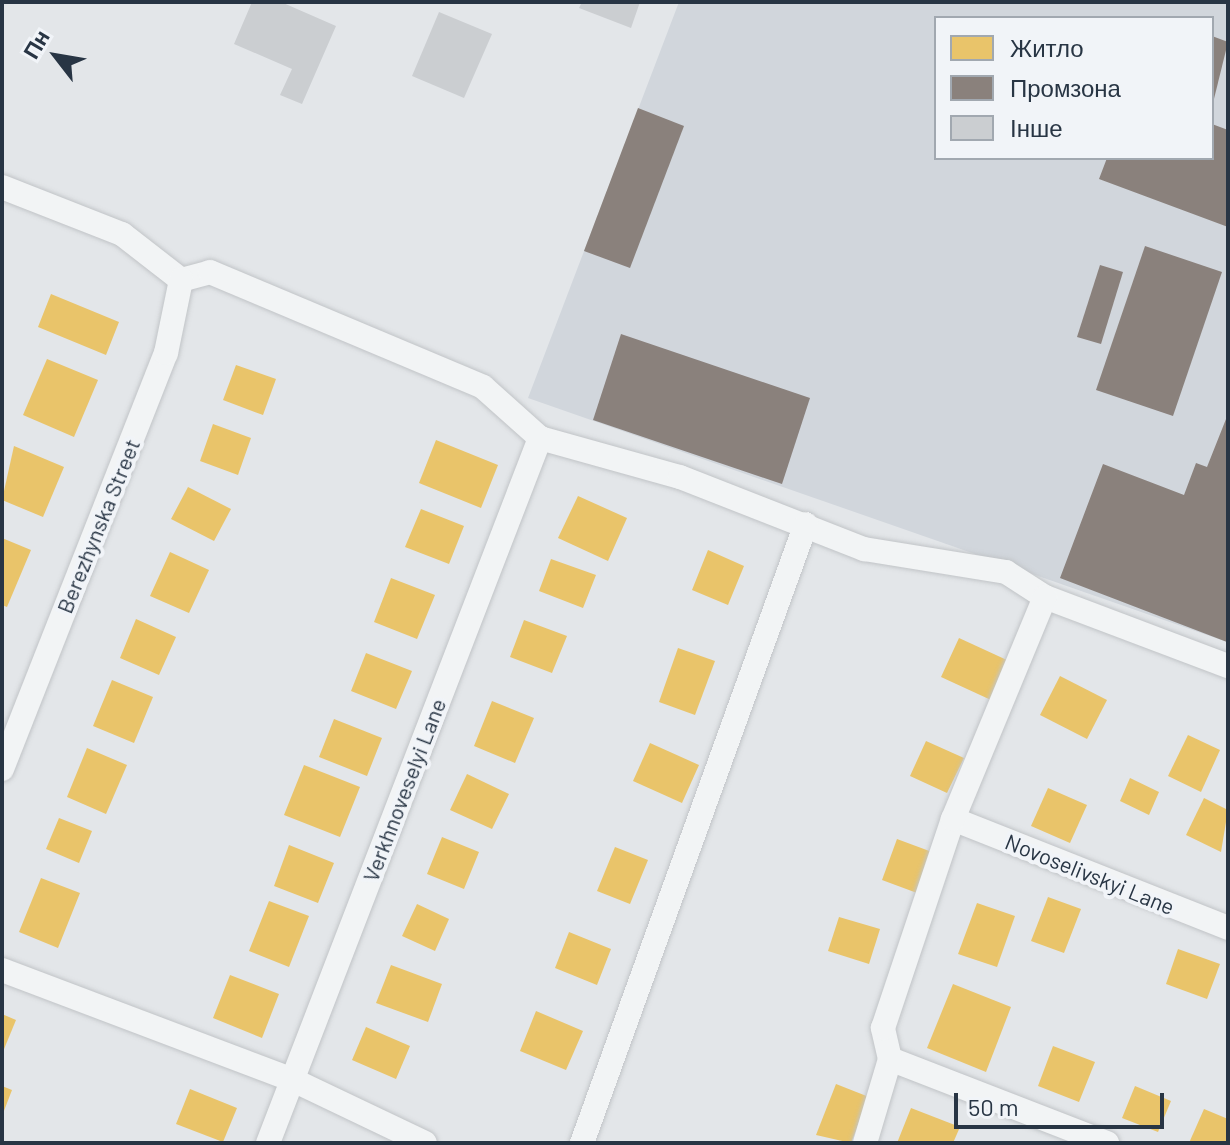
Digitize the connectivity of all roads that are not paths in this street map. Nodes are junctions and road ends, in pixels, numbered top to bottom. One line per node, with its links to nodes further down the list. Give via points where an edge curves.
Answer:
1 (2, 187): 2 (street, via 122,234)
2 (181, 280): 3 (street, via 210,272 322,314 483,387); 7 (street, Berezhynska Street, via 166,353)
3 (540, 438): 4 (street, via 680,477); 12 (street, Verkhnoveselyi Lane)
4 (806, 524): 5 (street, via 864,549 1006,572); 15 (street)
5 (1045, 597): 6 (street); 8 (street)
6 (1228, 666)
7 (2, 769)
8 (953, 819): 9 (street, Novoselivskyi Lane); 11 (street, via 883,1028)
9 (1228, 928)
10 (2, 970): 12 (street)
11 (890, 1059): 16 (street); 17 (street)
12 (293, 1080): 13 (street, Verkhnoveselyi Lane); 14 (street)
13 (268, 1143)
14 (425, 1143)
15 (582, 1143)
16 (865, 1143)
17 (1107, 1143)

